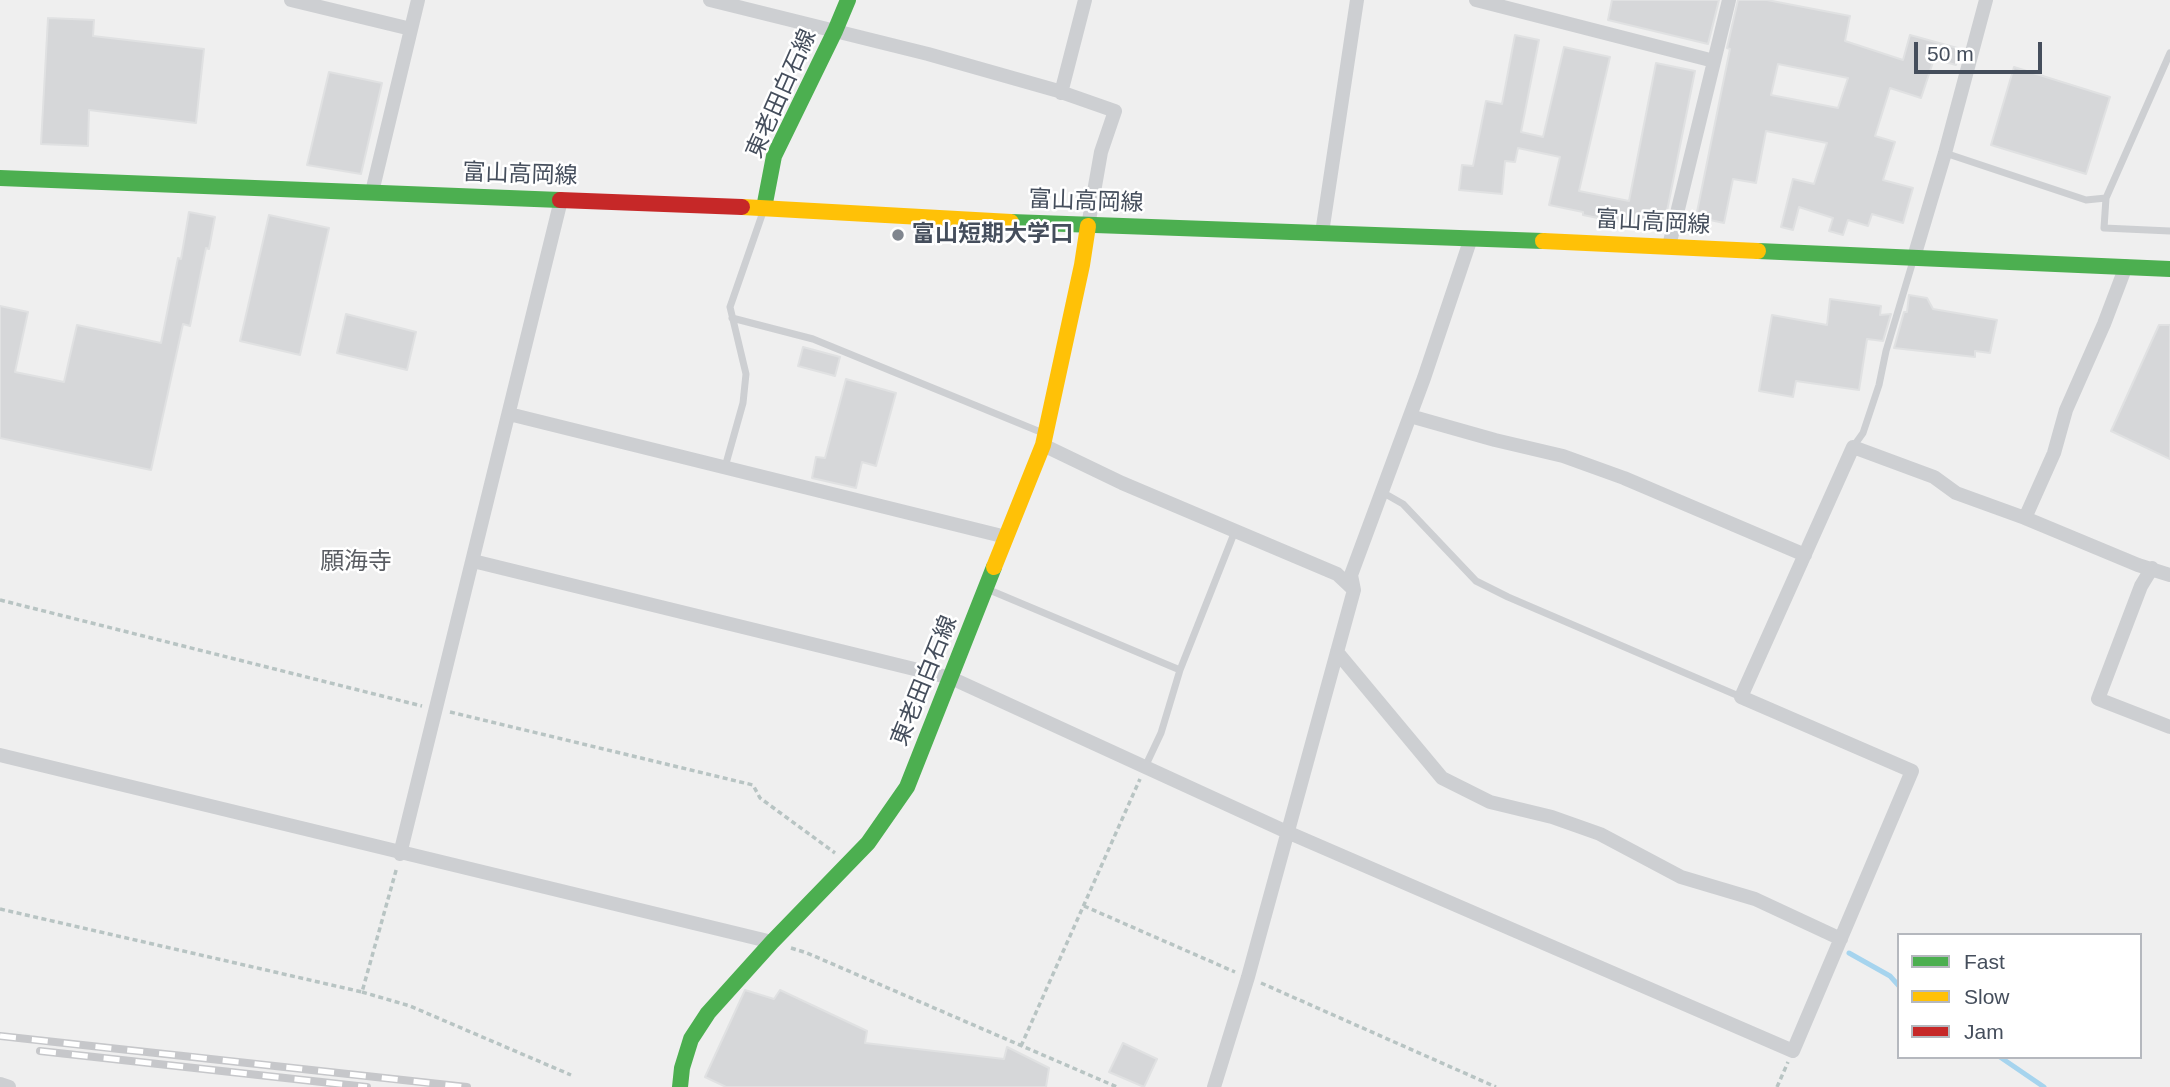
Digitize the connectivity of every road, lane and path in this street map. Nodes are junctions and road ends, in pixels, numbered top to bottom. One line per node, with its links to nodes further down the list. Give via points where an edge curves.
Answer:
1 (291, 0): 10 (street)
2 (418, 0): 10 (street)
3 (709, 0): 11 (street)
4 (848, 0): 11 (main road, 東老田白石線)
5 (1085, 0): 14 (street)
6 (1357, 0): 23 (street)
7 (1476, 0): 13 (street)
8 (1729, 0): 13 (street)
9 (1986, 0): 15 (street)
10 (411, 29): 17 (street)
11 (835, 31): 14 (street); 20 (main road, 東老田白石線, via 774,156)
12 (2170, 53): 18 (lane)
13 (1714, 61): 25 (street)
14 (1062, 93): 21 (street, via 1115,111 1101,152)
15 (1945, 153): 18 (lane, via 2086,200); 26 (street)
16 (0, 178): 17 (main road, 富山高岡線)
17 (372, 192): 19 (main road, 富山高岡線)
18 (2106, 198): 22 (lane, via 2104,228)
19 (561, 200): 20 (main road, 富山高岡線); 30 (street)
20 (764, 208): 21 (main road, 富山高岡線); 29 (lane, via 730,307)
21 (1088, 226): 23 (main road, 富山高岡線); 32 (main road, 東老田白石線)
22 (2170, 231)
23 (1322, 233): 24 (main road, 富山高岡線)
24 (1471, 238): 25 (main road, 富山高岡線); 31 (street)
25 (1669, 246): 26 (main road, 富山高岡線)
26 (1914, 257): 27 (main road, 富山高岡線); 33 (lane, via 1879,385 1863,433)
27 (2126, 266): 28 (main road, 富山高岡線); 36 (street)
28 (2170, 270)
29 (732, 318): 32 (lane, via 813,339); 34 (lane, via 746,374)
30 (509, 414): 34 (street); 40 (street)
31 (1410, 416): 35 (street); 39 (street, via 1563,456)
32 (1044, 439): 37 (street, via 1122,483); 38 (main road, 東老田白石線)
33 (1853, 447): 36 (street); 39 (street)
34 (725, 467): 38 (street)
35 (1382, 492): 44 (street, via 1351,575); 49 (lane, via 1403,504 1476,581)
36 (2025, 518): 41 (street)
37 (1235, 531): 44 (street, via 1336,574); 47 (lane)
38 (1006, 537): 43 (main road, 東老田白石線)
39 (1805, 555): 49 (street)
40 (473, 561): 48 (street); 50 (street)
41 (2152, 568): 42 (street); 51 (street, via 2098,699)
42 (2170, 575)
43 (986, 589): 47 (lane); 48 (main road, 東老田白石線)
44 (1354, 590): 46 (street)
45 (0, 600): 50 (path)
46 (1337, 652): 54 (street); 59 (street, via 1442,778 1490,802 1600,834 1681,877 1755,899)
47 (1180, 670): 53 (lane, via 1161,733)
48 (951, 678): 53 (street); 56 (main road, 東老田白石線, via 907,787 868,843)
49 (1741, 697): 59 (street, via 1912,771)
50 (436, 709): 55 (street); 56 (path, via 753,785 760,798)
51 (2170, 727)
52 (0, 755): 55 (street)
53 (1145, 767): 54 (street); 57 (path)
54 (1287, 832): 61 (street); 64 (street)
55 (400, 854): 60 (street); 62 (path)
56 (848, 863): 60 (main road, 東老田白石線)
57 (1083, 906): 61 (path); 63 (path)
58 (0, 909): 62 (path)
59 (1841, 939): 64 (street)
60 (772, 942): 63 (path); 68 (main road, 東老田白石線, via 708,1013 691,1039)
61 (1248, 977): 70 (street); 71 (path)
62 (362, 992): 65 (path, via 410,1006)
63 (1021, 1046): 69 (path)
64 (1793, 1051): 72 (path)
65 (571, 1074)
66 (0, 1084): 67 (street)
67 (9, 1087)
68 (680, 1087)
69 (1117, 1087)
70 (1214, 1087)
71 (1496, 1087)
72 (1777, 1087)

